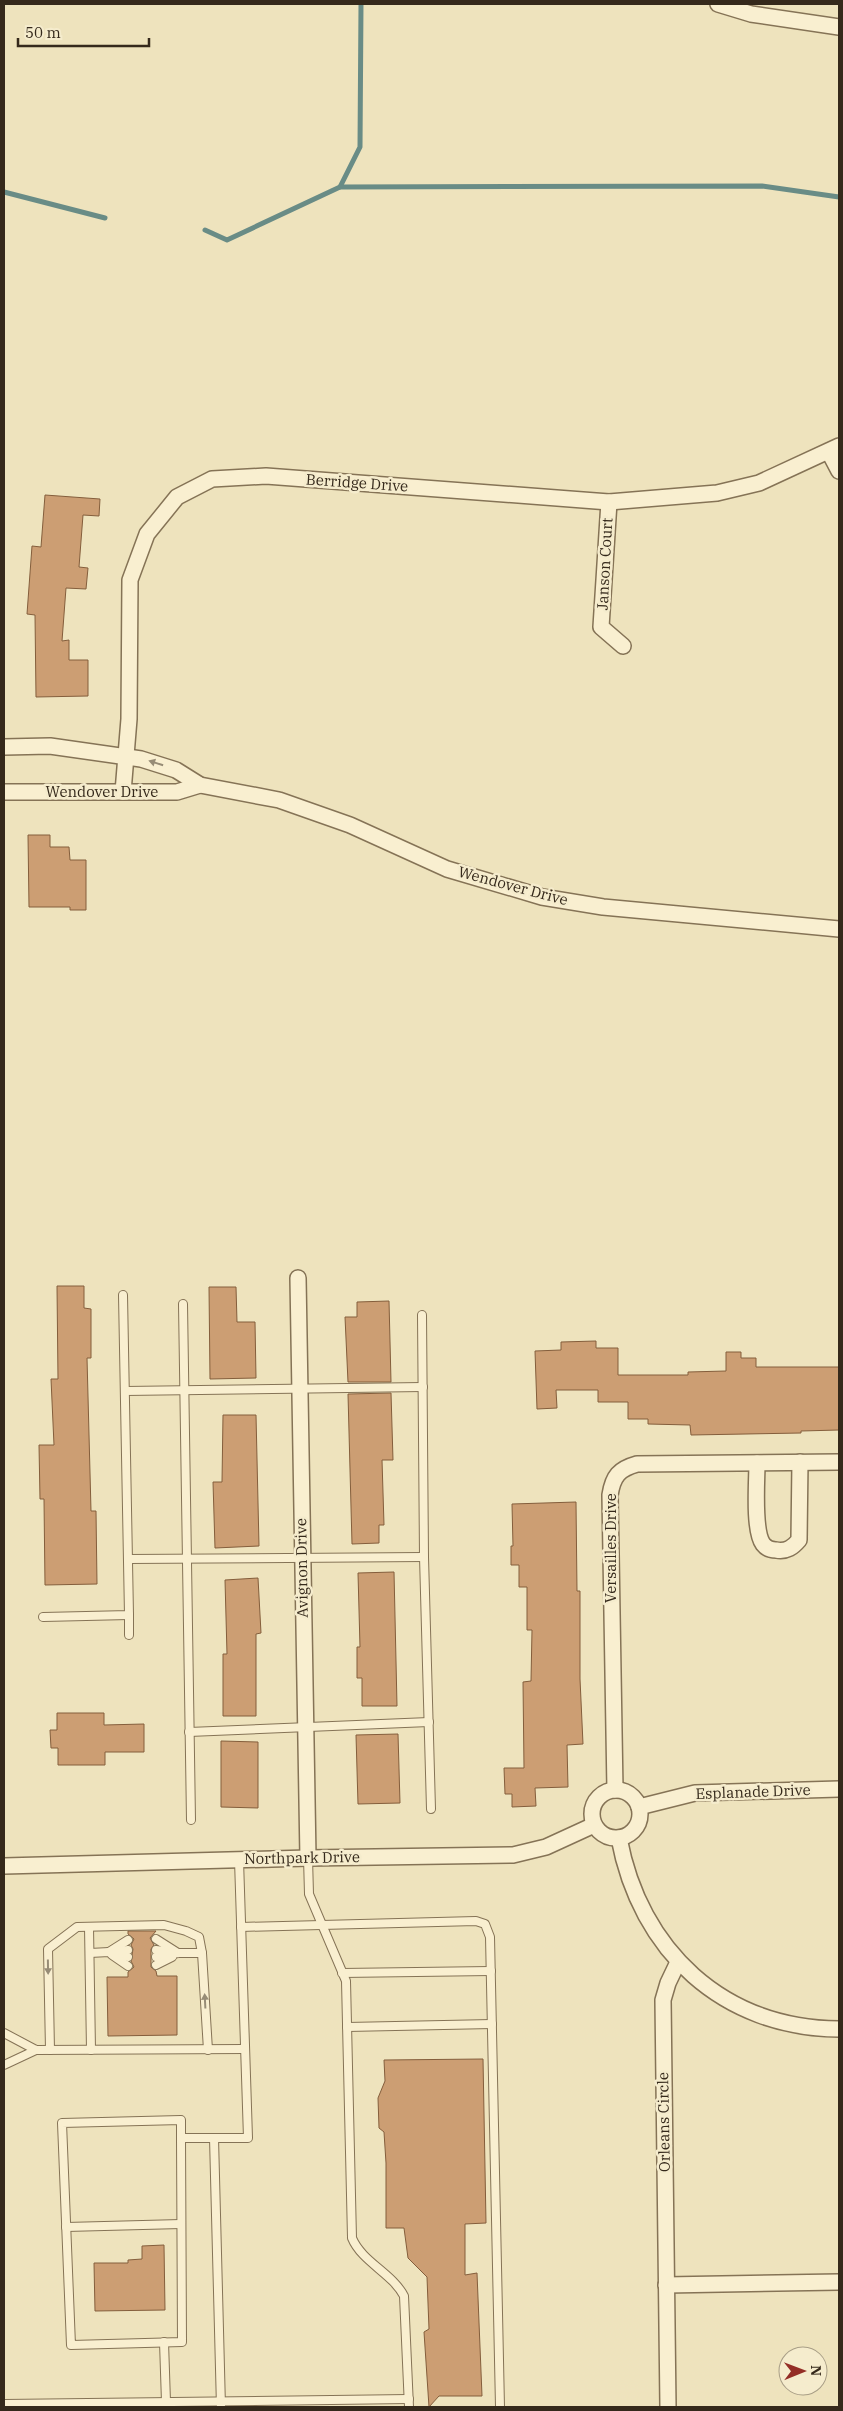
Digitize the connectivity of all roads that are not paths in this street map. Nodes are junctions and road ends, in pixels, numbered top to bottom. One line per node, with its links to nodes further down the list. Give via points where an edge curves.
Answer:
1 (718, 4): 2 (street, via 751,14)
2 (839, 27)
3 (834, 449): 4 (street); 5 (street, Berridge Drive, via 759,483 717,494)
4 (839, 471)
5 (609, 502): 6 (street, Janson Court, via 601,627); 8 (street, Berridge Drive, via 266,476 212,479 177,497 146,534 130,580)
6 (623, 646)
7 (4, 747): 8 (street, Wendover Drive, via 50,746)
8 (126, 756): 9 (street, Wendover Drive, one-way to 8, via 176,770); 11 (street, Berridge Drive)
9 (200, 784): 11 (street, Wendover Drive, via 177,792); 12 (street, Wendover Drive, via 279,800 350,825 447,868 542,897 603,907)
10 (4, 792): 11 (street, Wendover Drive)
11 (123, 792)
12 (839, 929)
13 (298, 1278): 18 (street, Avignon Drive)
14 (123, 1295): 19 (lane)
15 (183, 1304): 20 (lane)
16 (422, 1315): 17 (lane)
17 (423, 1387): 18 (lane); 24 (lane)
18 (300, 1390): 20 (lane); 25 (street, Avignon Drive)
19 (125, 1391): 20 (lane); 26 (lane)
20 (184, 1391): 27 (lane)
21 (800, 1462): 22 (street, Versailles Drive); 23 (street, Versailles Drive); 23 (street, via 799,1540 788,1550 778,1551 762,1543 758,1530)
22 (839, 1462)
23 (757, 1463): 35 (street, Versailles Drive, via 637,1464 625,1467 612,1480)
24 (424, 1557): 25 (lane); 31 (lane)
25 (302, 1558): 27 (lane); 32 (street, Avignon Drive)
26 (128, 1559): 27 (lane); 28 (lane)
27 (186, 1559): 33 (lane)
28 (129, 1615): 29 (lane); 30 (lane)
29 (43, 1617)
30 (129, 1635)
31 (429, 1722): 32 (lane); 37 (lane)
32 (305, 1727): 33 (lane); 41 (street, Avignon Drive)
33 (189, 1732): 38 (lane)
34 (839, 1789): 36 (street, Esplanade Drive, via 695,1793)
35 (615, 1790): 36 (street, via 632,1796); 39 (street, via 607,1791 596,1800 592,1813)
36 (639, 1807): 40 (street, via 636,1828)
37 (432, 1809)
38 (190, 1820)
39 (594, 1825): 40 (street, via 605,1836); 41 (street, Northpark Drive, via 546,1847 513,1855)
40 (619, 1838): 55 (street, via 636,1898 651,1926)
41 (308, 1858): 42 (street, Northpark Drive); 44 (lane, via 309,1894)
42 (239, 1860): 43 (street, Northpark Drive); 45 (lane)
43 (4, 1866)
44 (322, 1925): 45 (lane); 57 (lane, via 476,1921 485,1924 490,1937); 58 (lane)
45 (241, 1926): 63 (lane)
46 (89, 1927): 50 (lane); 53 (lane, via 164,1925 199,1937); 65 (lane, one-way to 65, via 77,1928 48,1949)
47 (156, 1939): 52 (lane)
48 (128, 1940): 49 (lane)
49 (109, 1952): 50 (lane); 51 (lane); 56 (lane)
50 (90, 1953): 66 (lane)
51 (128, 1953)
52 (178, 1953): 53 (lane); 54 (lane)
53 (202, 1953): 67 (lane, one-way to 53)
54 (156, 1957)
55 (678, 1962): 61 (street, via 725,2000 746,2010 797,2026); 74 (street, Orleans Circle, via 663,2000)
56 (128, 1966)
57 (491, 1971): 58 (lane); 59 (lane)
58 (342, 1973): 60 (lane, via 346,1982)
59 (492, 2024): 60 (lane); 81 (lane)
60 (346, 2027): 76 (lane, via 352,2238 356,2248 399,2287 404,2296)
61 (839, 2029)
62 (4, 2033): 64 (lane)
63 (244, 2049): 67 (lane); 70 (lane, via 248,2138)
64 (36, 2050): 65 (lane); 68 (lane)
65 (50, 2050): 66 (lane)
66 (91, 2050): 67 (lane)
67 (208, 2050)
68 (4, 2065)
69 (181, 2138): 70 (lane); 71 (lane); 72 (lane, via 181,2120 62,2123)
70 (214, 2138): 79 (lane)
71 (181, 2224): 72 (lane); 75 (lane, via 182,2342)
72 (66, 2227): 75 (lane, via 71,2345)
73 (839, 2282): 74 (street)
74 (666, 2285): 82 (street, Orleans Circle)
75 (164, 2342): 77 (lane)
76 (409, 2399): 79 (lane); 80 (lane)
77 (166, 2402): 78 (lane); 79 (lane)
78 (4, 2404)
79 (221, 2404)
80 (409, 2407)
81 (500, 2407)
82 (668, 2407)

